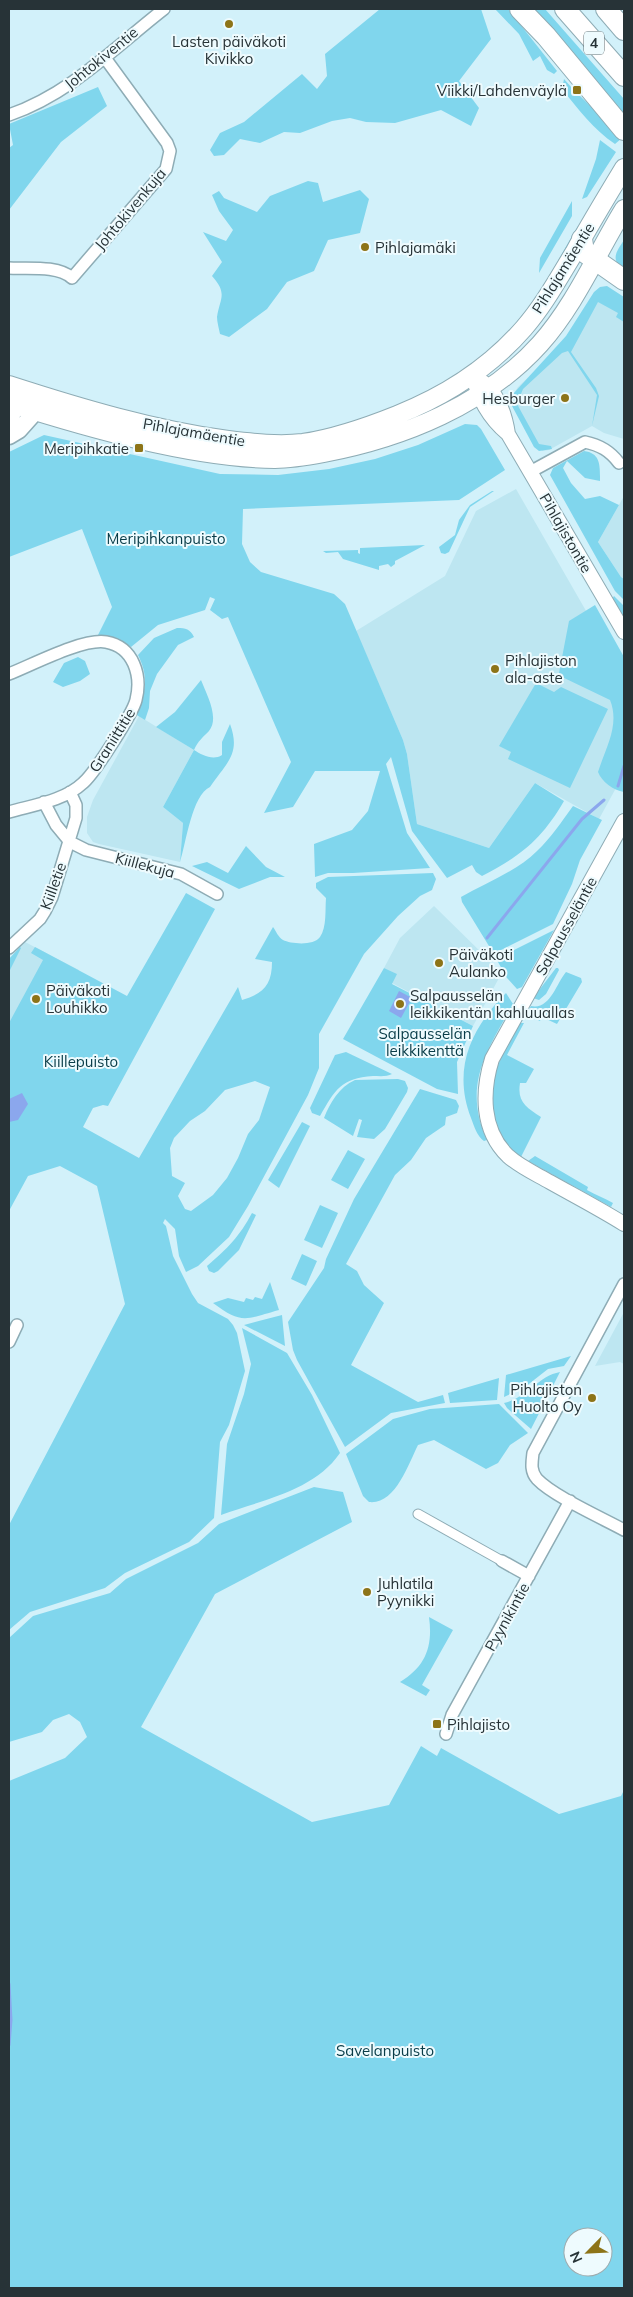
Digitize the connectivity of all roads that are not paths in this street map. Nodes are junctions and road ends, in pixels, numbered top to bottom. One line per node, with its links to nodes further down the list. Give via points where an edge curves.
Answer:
1 (164, 9): 6 (street, Johtokiventie)
2 (520, 9): 9 (highway)
3 (565, 9): 7 (highway, 4)
4 (606, 9): 5 (highway, 4)
5 (624, 30)
6 (105, 58): 8 (street, Johtokiventie, via 67,87); 14 (street, Johtokivenkuja, via 167,143 170,150 166,169 72,278 54,270)
7 (624, 76)
8 (9, 115)
9 (622, 126)
10 (624, 168): 12 (main road, Pihlajamäentie)
11 (624, 209): 13 (main road, Pihlajamäentie)
12 (582, 239): 13 (highway, via 584,252); 16 (main road, Pihlajamäentie, via 524,329)
13 (595, 259): 15 (highway); 19 (main road, Pihlajamäentie, via 540,343 512,371)
14 (9, 268)
15 (624, 280)
16 (472, 374): 18 (main road, Pihlajamäentie, via 418,406 363,428 302,443 275,444 189,434); 19 (street, Pihlajistontie)
17 (9, 385): 18 (main road, Pihlajamäentie)
18 (31, 392): 20 (main road); 21 (main road)
19 (484, 392): 21 (main road, Pihlajamäentie, via 440,416 376,440 337,450 276,459 194,450); 24 (street, Pihlajistontie, via 504,413 508,434)
20 (11, 409): 21 (main road, Pihlajamäentie)
21 (36, 411): 22 (main road)
22 (9, 436)
23 (619, 463): 24 (street, via 603,448 585,442)
24 (530, 472): 25 (street, Pihlajistontie)
25 (624, 632)
26 (9, 674): 27 (street, Graniittitie, via 77,647 107,642 129,656 135,666 139,683 136,702 97,767 83,784)
27 (70, 792): 28 (street, Graniittitie); 31 (street, Kiilletie, via 76,806 76,818)
28 (44, 802): 29 (street, Graniittitie); 31 (street)
29 (9, 812)
30 (624, 821): 34 (street, Salpausseläntie, via 492,1059 484,1092 488,1123 508,1156)
31 (70, 842): 32 (street, Kiillekuja, via 86,850 181,874); 33 (street, Kiilletie, via 45,911)
32 (217, 894)
33 (9, 948)
34 (624, 1224)
35 (624, 1284): 38 (street, via 532,1453 531,1466 536,1478)
36 (17, 1325): 37 (street)
37 (9, 1342)
38 (570, 1501): 40 (street); 42 (street, Pyynikintie)
39 (418, 1514): 41 (street)
40 (624, 1530)
41 (502, 1561): 42 (street)
42 (529, 1576): 43 (street, Pyynikintie, via 452,1715)
43 (446, 1734)

